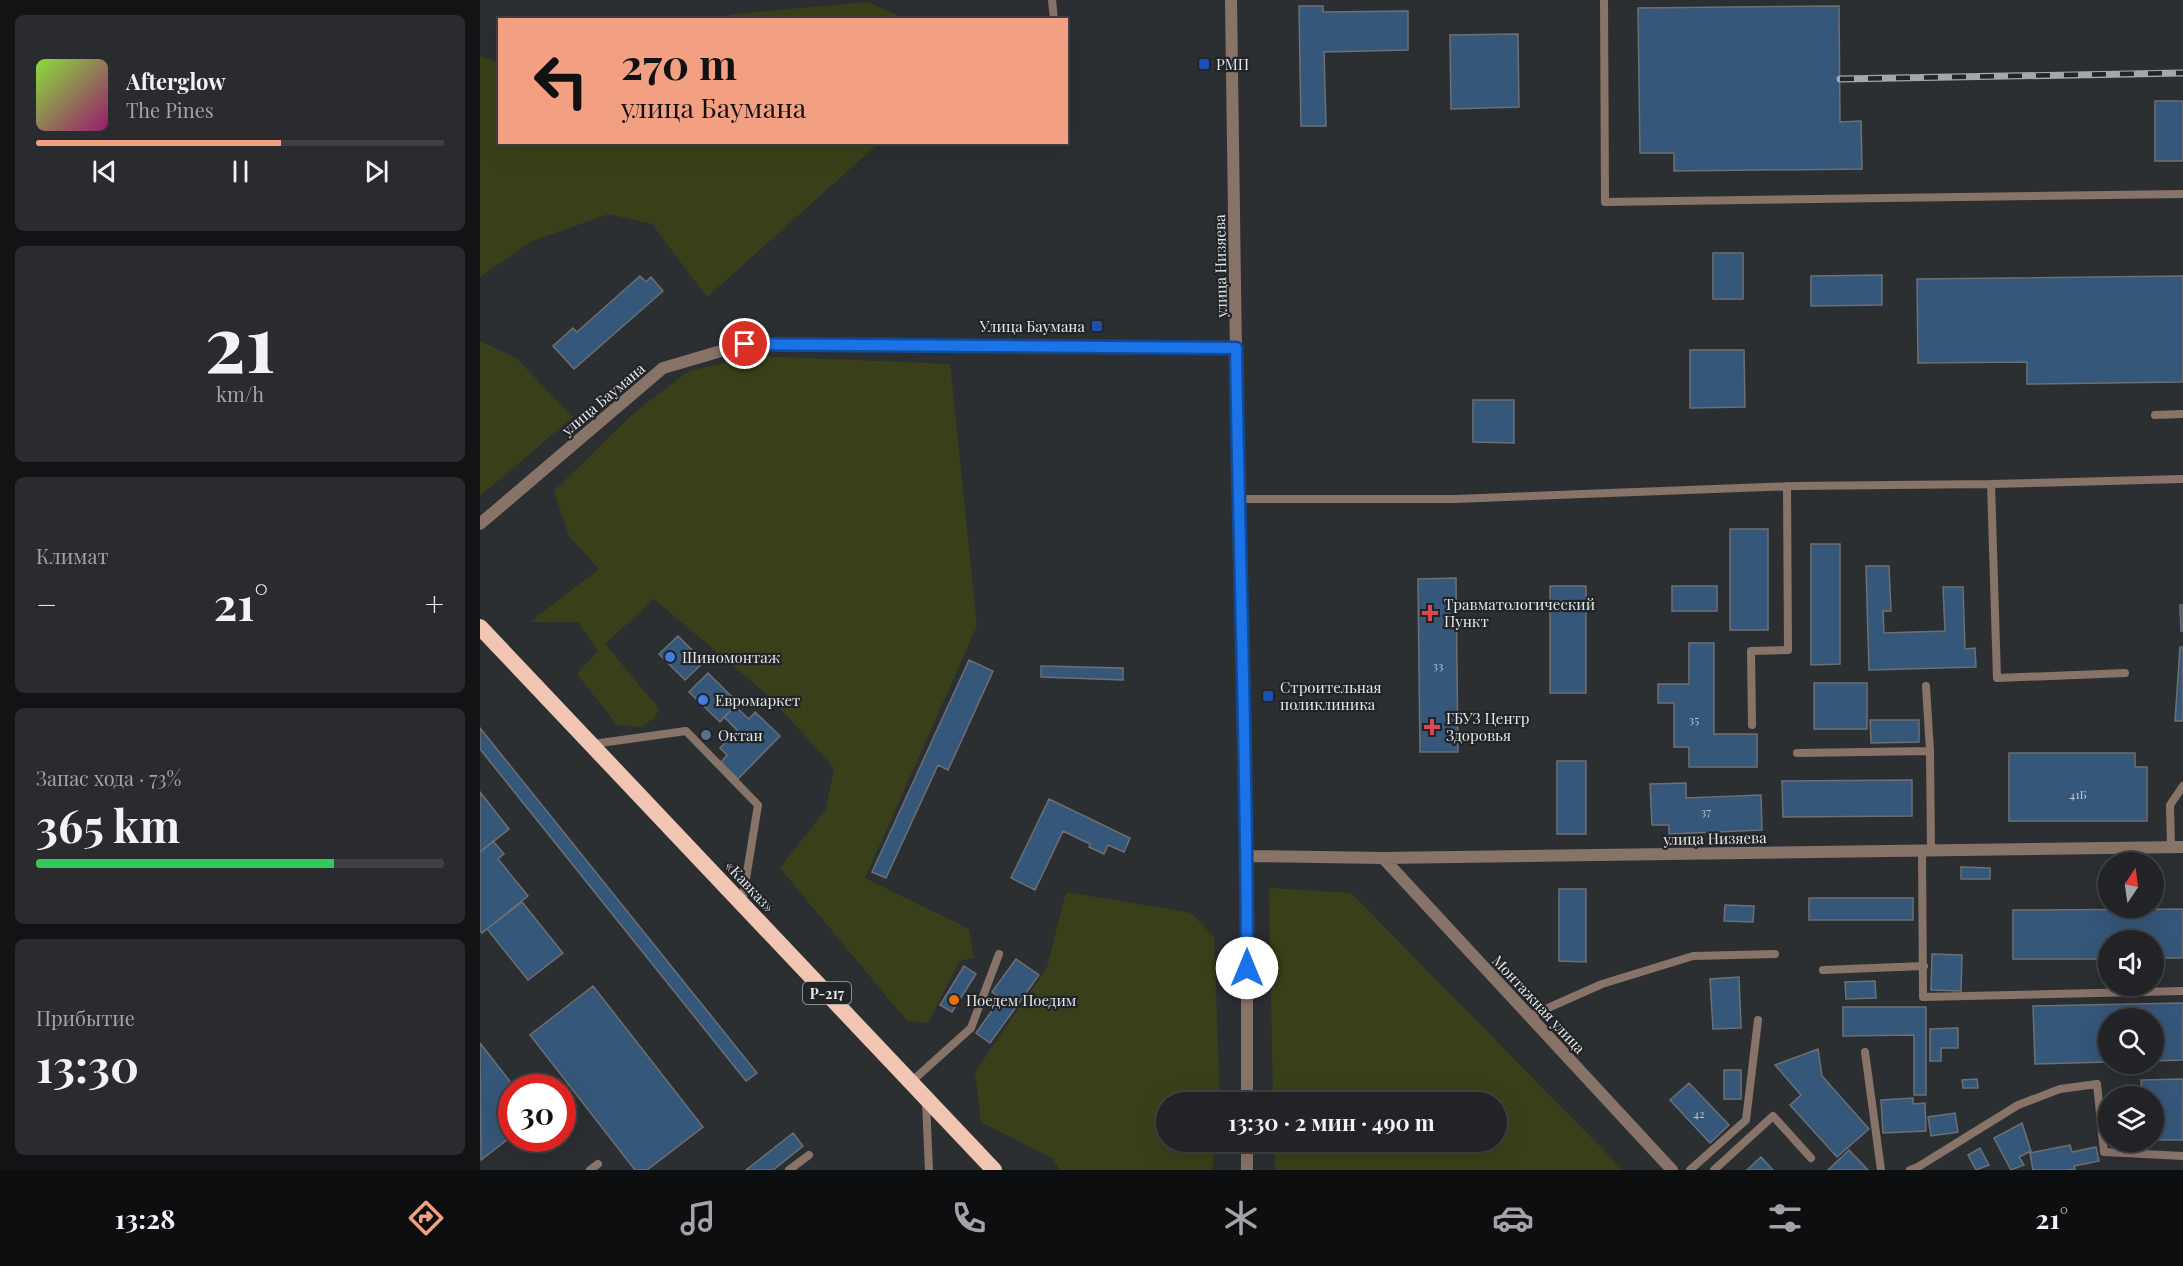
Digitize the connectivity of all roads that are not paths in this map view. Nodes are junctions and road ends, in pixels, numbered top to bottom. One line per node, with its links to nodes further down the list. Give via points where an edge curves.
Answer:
1 (1052, 0): 4 (lane)
2 (1231, 0): 6 (street, улица Низяева)
3 (1604, 0): 5 (lane, via 1605,202)
4 (1054, 18)
5 (2183, 194)
6 (1236, 348): 12 (street, улица Низяева); 13 (street, улица Баумана, via 745,344 663,368)
7 (2183, 414): 8 (lane)
8 (2156, 415)
9 (2183, 479): 10 (lane)
10 (1991, 484): 11 (lane); 15 (lane, via 1997,678)
11 (1787, 486): 12 (lane, via 1455,499); 17 (lane, via 1788,650 1751,651)
12 (1238, 499): 24 (street, улица Низяева)
13 (480, 524)
14 (480, 627): 18 (highway, «Кавказ» / Р-217)
15 (2125, 673)
16 (1926, 686): 19 (lane)
17 (1752, 725)
18 (591, 745): 26 (highway, «Кавказ» / Р-217); 26 (lane, via 686,731 758,805)
19 (1930, 751): 20 (lane); 23 (lane)
20 (1797, 753)
21 (2183, 786): 22 (lane, via 2170,805)
22 (2177, 847): 23 (street, улица Низяева)
23 (1927, 850): 25 (street, улица Низяева); 29 (lane)
24 (1247, 856): 25 (street, улица Низяева); 36 (street, улица Низяева)
25 (1383, 858): 32 (street, Монтажная улица)
26 (742, 904): 35 (highway, «Кавказ» / Р-217)
27 (999, 954): 35 (lane, via 971,1028)
28 (1775, 954): 32 (lane, via 1693,956 1602,984)
29 (1924, 966): 30 (lane); 31 (lane, via 1923,998)
30 (1822, 970)
31 (2183, 991)
32 (1530, 1016): 48 (street, Монтажная улица)
33 (1758, 1020): 49 (lane, via 1746,1120)
34 (1865, 1052): 51 (lane)
35 (911, 1082): 37 (highway, «Кавказ» / Р-217)
36 (1247, 1092)
37 (926, 1097): 45 (lane); 46 (highway, «Кавказ» / Р-217)
38 (1247, 1152): 47 (street)
39 (809, 1155): 43 (lane)
40 (2183, 1156): 52 (lane, via 2104,1152 2097,1084 2060,1089 2018,1105)
41 (1811, 1158): 50 (lane, via 1773,1116)
42 (598, 1164): 44 (lane)
43 (793, 1169)
44 (590, 1170)
45 (929, 1170)
46 (994, 1170)
47 (1247, 1170)
48 (1672, 1170)
49 (1690, 1170)
50 (1714, 1170)
51 (1881, 1170)
52 (1910, 1170)

